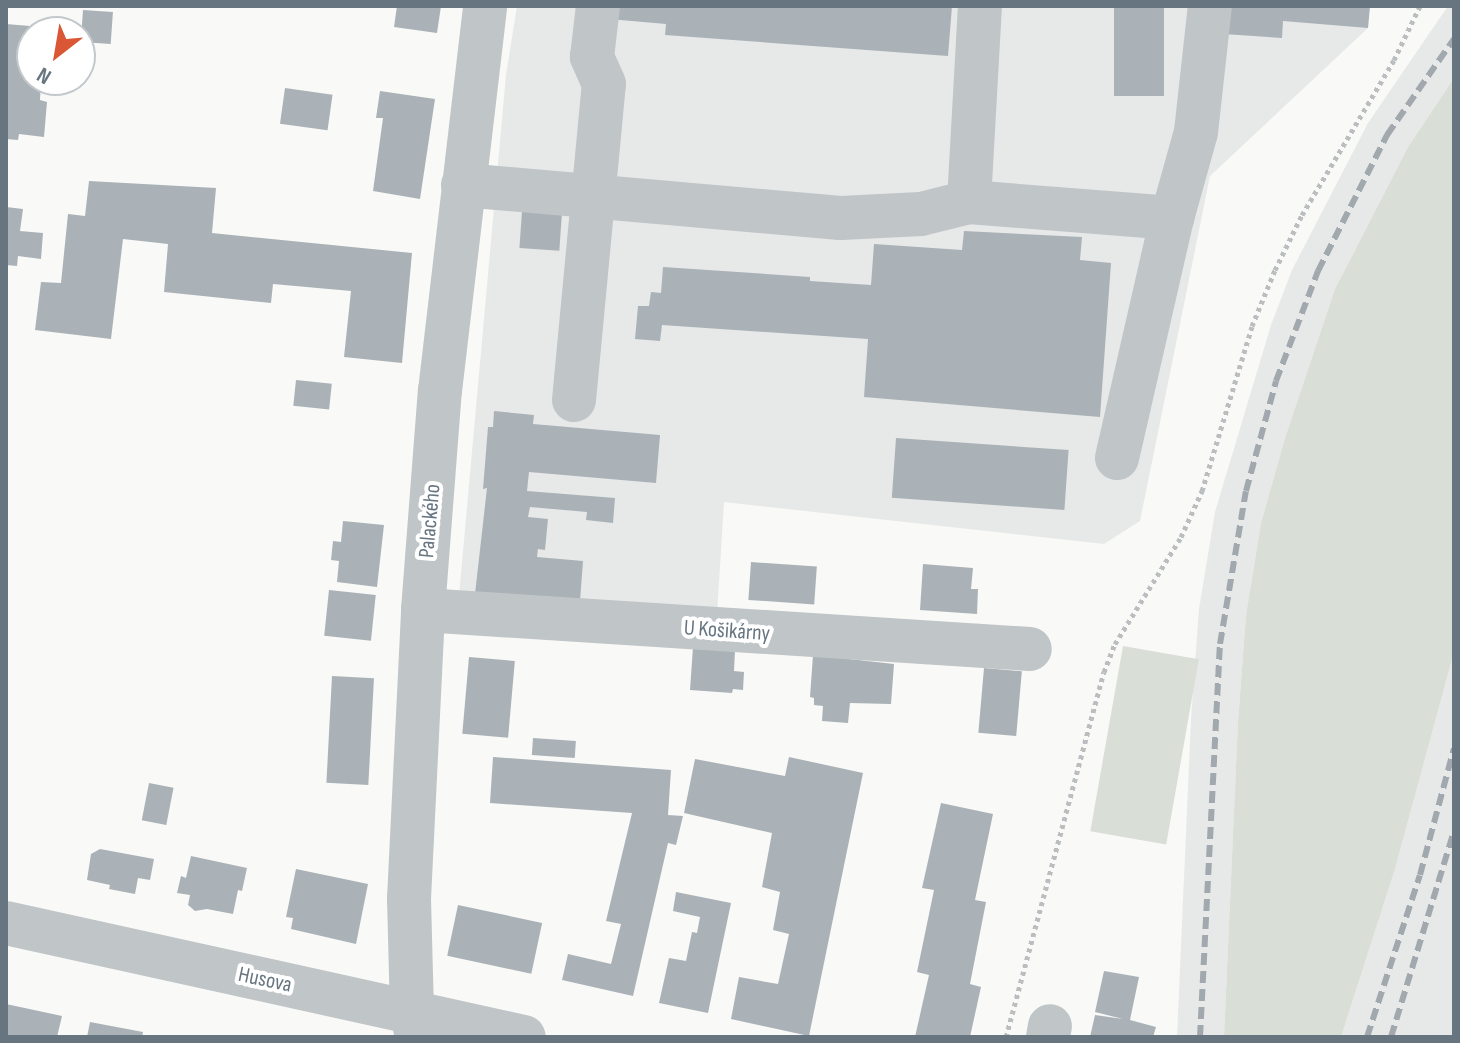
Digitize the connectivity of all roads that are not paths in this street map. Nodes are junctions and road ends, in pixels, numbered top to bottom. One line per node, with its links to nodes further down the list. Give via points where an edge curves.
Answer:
1 (485, 6): 5 (street, Palackého)
2 (598, 6): 6 (street, via 592,57 604,84)
3 (980, 6): 7 (street)
4 (1210, 6): 8 (street, via 1196,132)
5 (463, 185): 6 (street); 11 (street, Palackého)
6 (595, 196): 7 (street, via 841,218 921,214); 9 (street)
7 (969, 202): 8 (street)
8 (1172, 218): 10 (street)
9 (574, 400)
10 (1117, 458)
11 (423, 610): 12 (street, U Košikárny); 14 (street, Palackého, via 409,899)
12 (1030, 649)
13 (6, 923): 14 (street, Husova)
14 (415, 1025): 15 (street, Husova)
15 (524, 1037)

